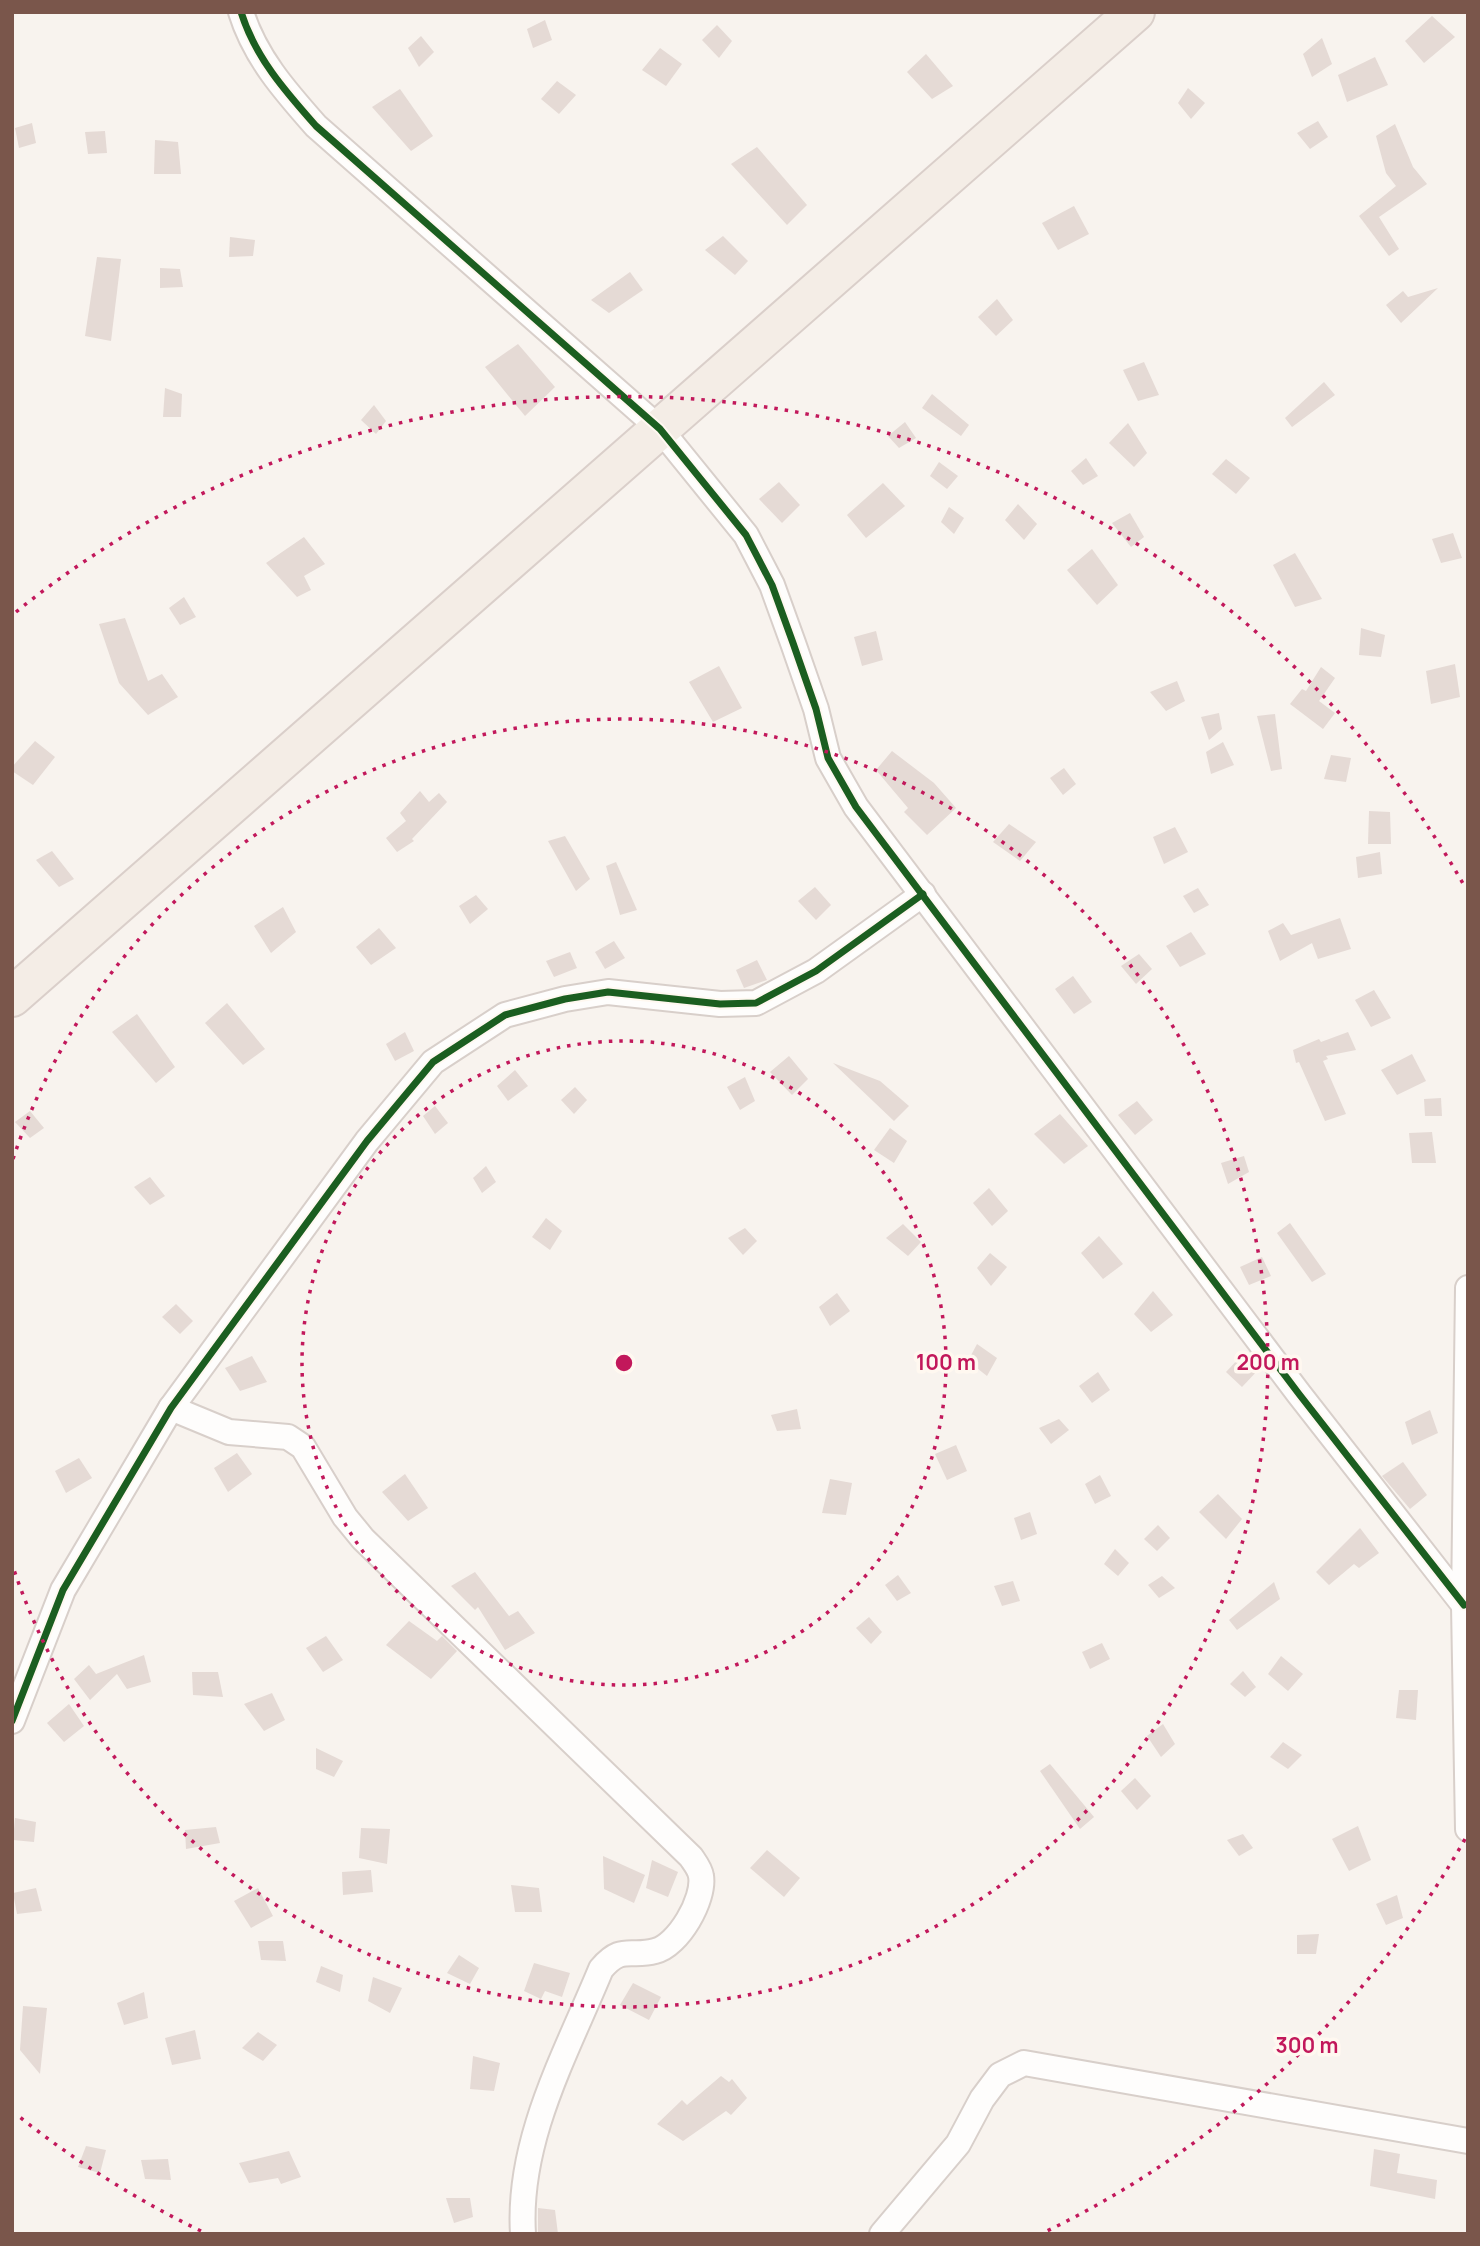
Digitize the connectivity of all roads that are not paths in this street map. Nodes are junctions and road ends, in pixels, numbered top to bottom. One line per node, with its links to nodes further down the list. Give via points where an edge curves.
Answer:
1 (241, 12): 3 (street, via 249,39 316,126)
2 (1135, 12): 3 (main road)
3 (660, 429): 4 (street, via 746,535 772,585 816,709 828,758 856,807); 5 (main road)
4 (923, 894): 7 (street, via 816,971 756,1003 720,1004 608,992 565,999 505,1015 433,1062 367,1141); 8 (street, via 1299,1394)
5 (12, 998)
6 (1468, 1288): 8 (street)
7 (171, 1408): 9 (street, via 64,1590); 12 (street, via 229,1432 288,1437 303,1447 363,1539 691,1857 701,1873 702,1890 677,1940 655,1952 612,1956 601,1969 532,2135 521,2198)
8 (1464, 1605): 10 (street)
9 (12, 1721)
10 (1468, 1829)
11 (1468, 2141): 13 (street, via 1024,2063 1000,2075 958,2144)
12 (523, 2234)
13 (882, 2234)

